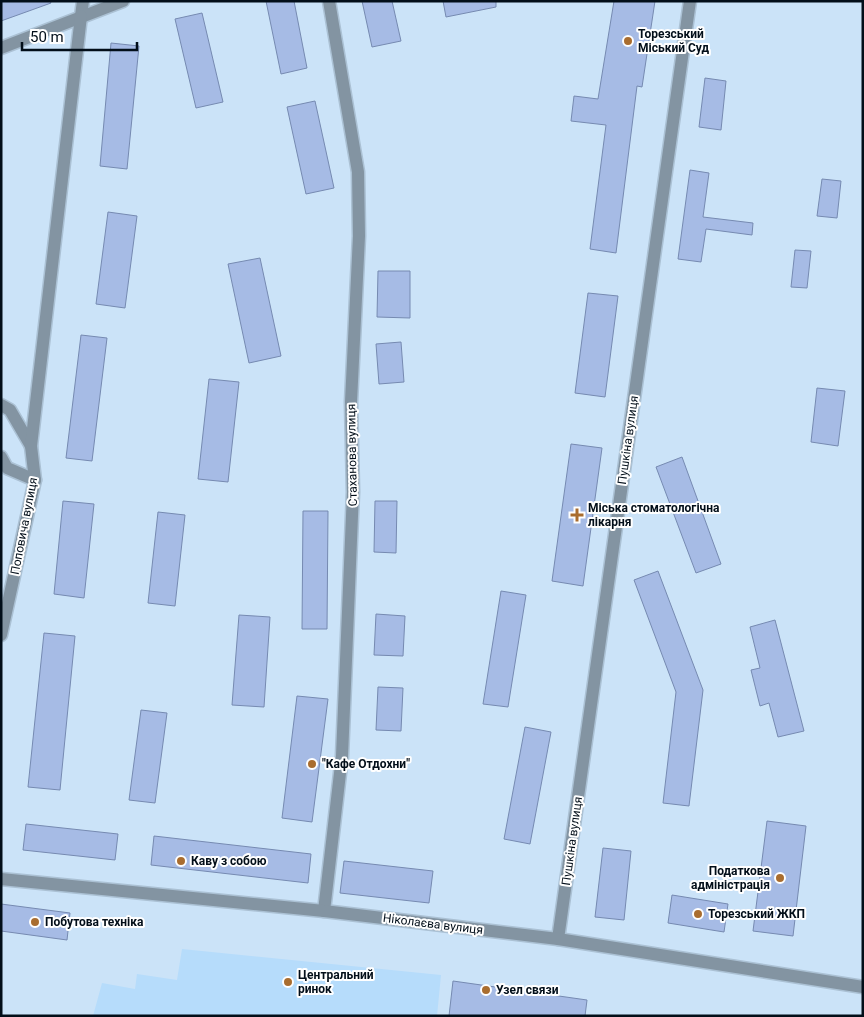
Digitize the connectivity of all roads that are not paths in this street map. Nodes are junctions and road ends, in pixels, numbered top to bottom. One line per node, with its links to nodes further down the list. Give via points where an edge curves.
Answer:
1 (83, 1): 5 (street)
2 (123, 1): 5 (street)
3 (329, 1): 13 (street, Стаханова вулиця, via 358,172 359,236 351,402 353,492 342,756)
4 (690, 1): 14 (street, Пушкіна вулиця)
5 (82, 16): 6 (street); 8 (street)
6 (1, 48)
7 (1, 405): 8 (street, via 10,410)
8 (32, 446): 10 (street, Поповича вулиця)
9 (1, 458): 10 (street, via 7,468)
10 (35, 480): 11 (street, Поповича вулиця)
11 (1, 635)
12 (3, 877): 13 (street, Ніколаєва вулиця)
13 (324, 911): 14 (street, Ніколаєва вулиця)
14 (558, 938): 15 (street, Ніколаєва вулиця)
15 (863, 988)

